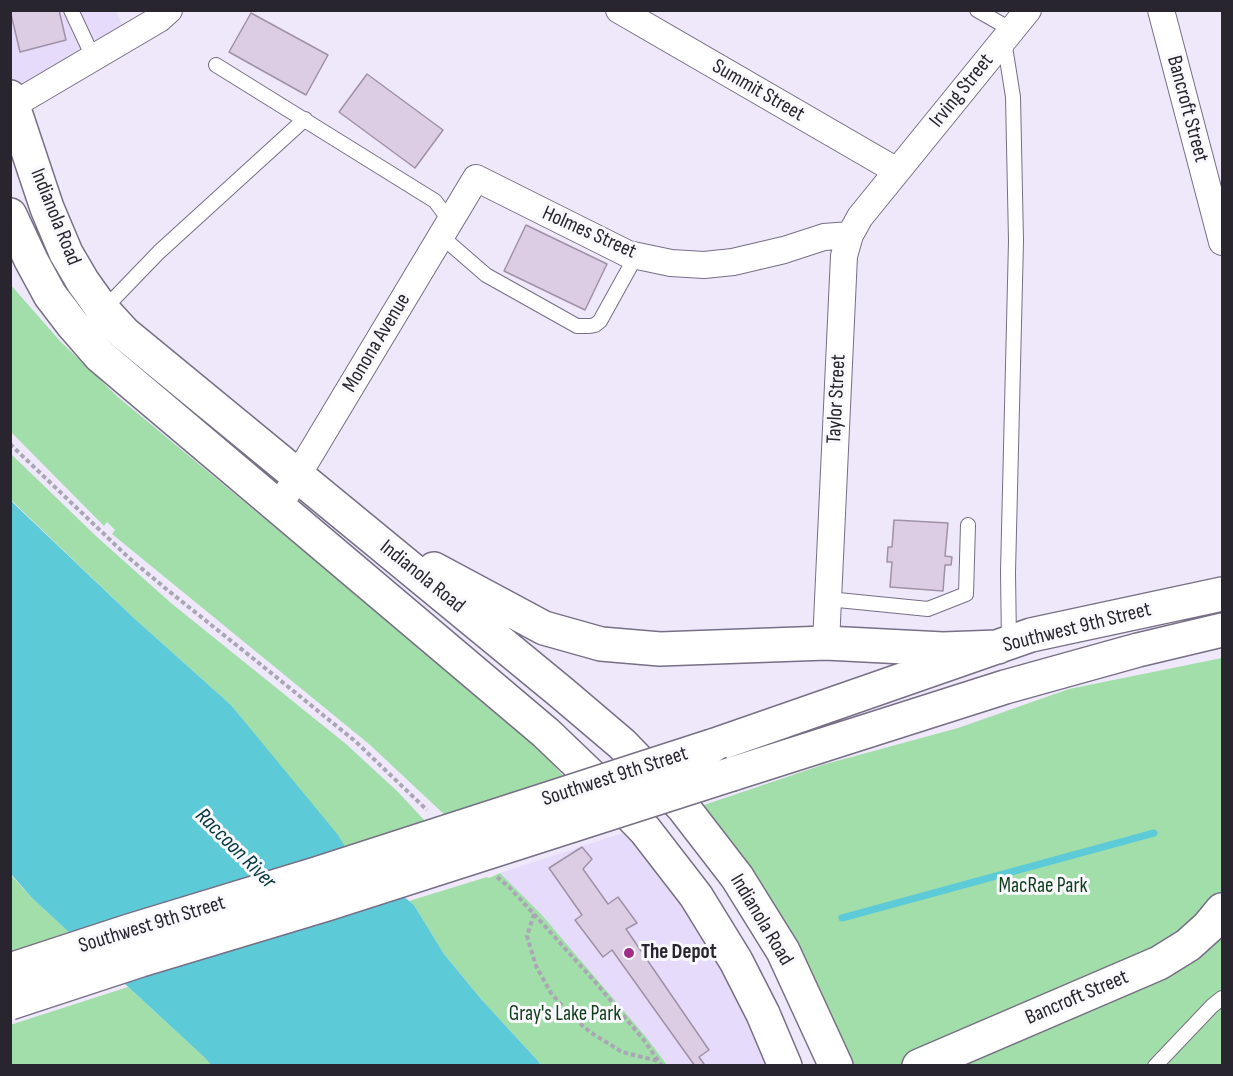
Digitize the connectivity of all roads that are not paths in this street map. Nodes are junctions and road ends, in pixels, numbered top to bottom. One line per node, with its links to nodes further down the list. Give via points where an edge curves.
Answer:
1 (71, 10): 8 (lane)
2 (169, 10): 8 (street)
3 (619, 10): 12 (street, Summit Street)
4 (977, 10): 7 (lane)
5 (1028, 10): 7 (street, Irving Street)
6 (1161, 10): 18 (street, Bancroft Street)
7 (1008, 35): 12 (street, Irving Street); 29 (lane, via 1016,241)
8 (93, 57): 10 (street)
9 (216, 65): 11 (lane)
10 (12, 101): 14 (main road, Indianola Road)
11 (305, 119): 16 (lane, via 435,201); 20 (lane, via 159,252)
12 (897, 171): 17 (street, Taylor Street)
13 (476, 178): 16 (street, Monona Avenue); 19 (street, Holmes Street)
14 (47, 208): 15 (main road); 20 (main road, Indianola Road, via 66,253)
15 (11, 219): 22 (main road, Indianola Road, via 51,295 100,356)
16 (446, 229): 19 (lane, via 486,275 577,326 600,321); 21 (street, Monona Avenue)
17 (850, 235): 19 (street, Holmes Street, via 824,237 743,260 704,265); 26 (street, Taylor Street, via 844,256)
18 (1222, 242)
19 (636, 256)
20 (103, 310): 21 (main road, Indianola Road, via 124,333)
21 (298, 476): 22 (street, Monona Avenue); 24 (main road, Indianola Road)
22 (278, 508): 34 (main road, Indianola Road, via 546,733 645,830 696,896 736,961)
23 (968, 525): 26 (lane, via 966,594 928,609)
24 (369, 534): 28 (main road, via 544,628 601,644 660,649); 35 (main road, Indianola Road, via 622,744 683,807 737,877 783,951)
25 (1222, 594): 29 (main road, Southwest 9th Street, via 1031,635)
26 (828, 599): 28 (street, Taylor Street)
27 (1222, 630): 33 (main road, Southwest 9th Street, bridge, via 1005,687)
28 (826, 644): 29 (main road, via 943,649)
29 (1003, 645): 31 (main road, Southwest 9th Street, bridge, via 712,746)
30 (1222, 910): 36 (main road, Bancroft Street, via 1188,945 1159,963)
31 (10, 970)
32 (1222, 998): 37 (lane)
33 (10, 1003)
34 (785, 1065)
35 (836, 1065)
36 (919, 1065)
37 (1155, 1065)

